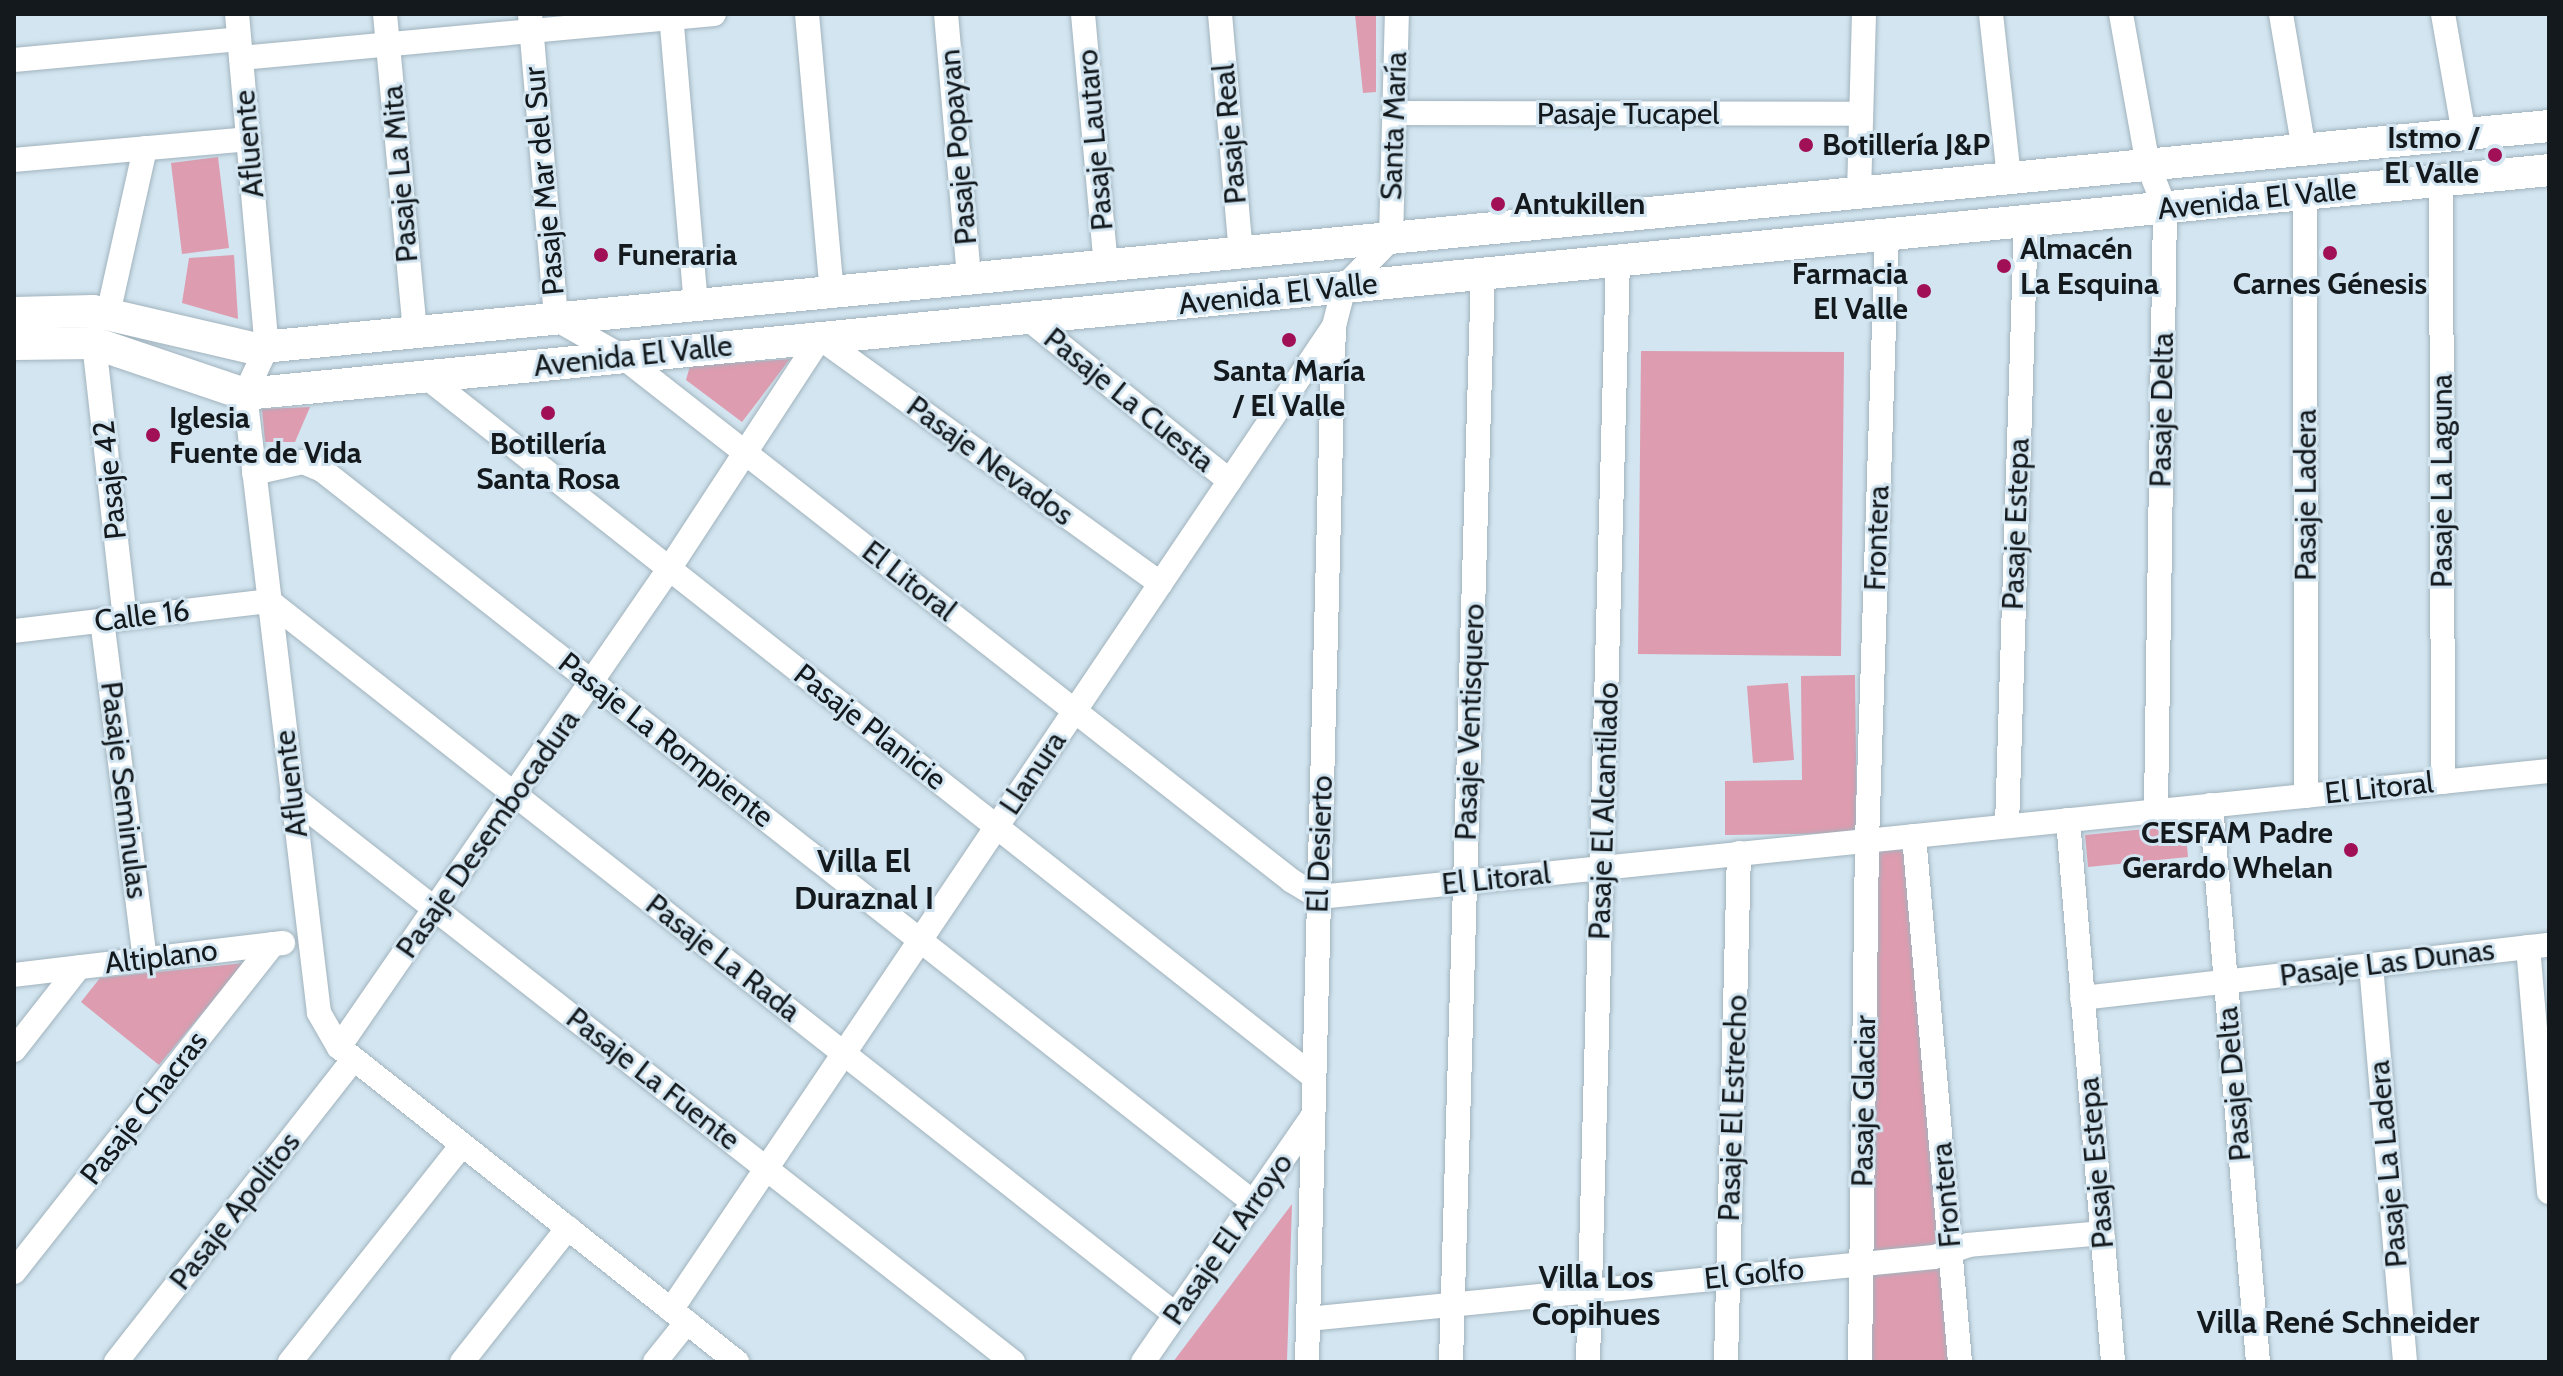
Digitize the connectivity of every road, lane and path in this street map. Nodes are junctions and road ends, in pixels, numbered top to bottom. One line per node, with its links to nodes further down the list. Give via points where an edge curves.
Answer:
1 (237, 14): 17 (street, Afluente)
2 (385, 14): 16 (street, Pasaje La Mita)
3 (714, 14): 14 (street)
4 (807, 14): 43 (street)
5 (946, 14): 41 (street, Pasaje Popayan)
6 (1083, 14): 39 (street, Pasaje Lautaro)
7 (1220, 14): 37 (street, Pasaje Real)
8 (1397, 14): 19 (street, Santa María)
9 (1864, 14): 20 (street)
10 (1991, 14): 29 (street)
11 (2121, 14): 27 (street, Pasaje Delta)
12 (2281, 14): 25 (street)
13 (2443, 14): 22 (street)
14 (671, 16): 15 (street); 44 (street)
15 (530, 22): 16 (street); 48 (street, Pasaje Mar del Sur)
16 (388, 44): 17 (street); 50 (street, Pasaje La Mita)
17 (240, 49): 18 (street); 23 (street, Afluente)
18 (14, 60)
19 (1395, 113): 20 (street, Pasaje Tucapel); 36 (street, Santa María)
20 (1861, 114): 31 (street)
21 (2549, 126): 22 (street, Avenida El Valle)
22 (2464, 134): 25 (street, Avenida El Valle)
23 (249, 139): 24 (street); 54 (street, Afluente)
24 (145, 148): 26 (street); 46 (street)
25 (2304, 150): 27 (street, Avenida El Valle)
26 (14, 160)
27 (2148, 165): 29 (street, Avenida El Valle); 33 (street, Pasaje Delta)
28 (2549, 170): 30 (street, Avenida El Valle)
29 (2009, 178): 31 (street, Avenida El Valle)
30 (2441, 181): 32 (street, Avenida El Valle); 69 (street, Pasaje La Laguna)
31 (1859, 193): 36 (street, Avenida El Valle)
32 (2305, 194): 33 (street, Avenida El Valle); 71 (street, Pasaje Ladera)
33 (2165, 208): 34 (street, Avenida El Valle); 74 (street, Pasaje Delta)
34 (2026, 221): 35 (street, Avenida El Valle); 77 (street, Pasaje Estepa)
35 (1887, 235): 38 (street, Avenida El Valle); 79 (street, Frontera)
36 (1391, 239): 37 (street, Avenida El Valle); 42 (street)
37 (1241, 253): 39 (street, Avenida El Valle)
38 (1618, 261): 40 (street, Avenida El Valle); 81 (street, Pasaje El Alcantilado)
39 (1106, 266): 41 (street, Avenida El Valle)
40 (1483, 274): 42 (street, Avenida El Valle); 82 (street, Pasaje Ventisquero)
41 (969, 279): 43 (street, Avenida El Valle)
42 (1344, 287): 47 (street, Avenida El Valle); 49 (street, Llanura)
43 (823, 293): 44 (street, Avenida El Valle); 51 (street)
44 (696, 306): 48 (street, Avenida El Valle)
45 (14, 313): 46 (street, Avenida El Valle)
46 (108, 314): 54 (street, Avenida El Valle, via 221,345)
47 (1027, 318): 51 (street, Avenida El Valle); 60 (street, Pasaje La Cuesta)
48 (556, 319): 50 (street, Avenida El Valle); 55 (street, Pasaje Mar del Sur)
49 (1334, 326): 60 (street, Llanura); 83 (street, El Desierto)
50 (415, 333): 54 (street, Avenida El Valle)
51 (820, 338): 55 (street, Avenida El Valle); 58 (street, Pasaje Desembocadura); 62 (street, Pasaje Nevados)
52 (94, 343): 53 (street, Avenida El Valle); 57 (street, Avenida El Valle); 64 (street, Pasaje 42)
53 (14, 344)
54 (267, 347): 57 (street)
55 (623, 357): 56 (street, Avenida El Valle); 58 (street, El Litoral)
56 (425, 376): 57 (street, Avenida El Valle); 61 (street, Pasaje Planicie)
57 (245, 394): 59 (street, Afluente)
58 (742, 451): 61 (street, Pasaje Desembocadura); 67 (street, El Litoral)
59 (254, 473): 63 (street, Afluente); 66 (street, Pasaje La Rompiente, via 303,462 316,466)
60 (1230, 481): 62 (street, Llanura)
61 (669, 569): 66 (street, Pasaje Desembocadura); 76 (street, Pasaje Planicie)
62 (1161, 584): 67 (street, Llanura)
63 (269, 601): 64 (street, Calle 16); 70 (street, Pasaje La Rada); 72 (street, Afluente)
64 (114, 619): 65 (street, Calle 16); 89 (street, Pasaje Seminulas)
65 (14, 631)
66 (592, 682): 70 (street, Pasaje Desembocadura); 86 (street, Pasaje La Rompiente)
67 (1075, 711): 76 (street, Llanura); 83 (street, El Litoral)
68 (2549, 771): 69 (street, El Litoral)
69 (2443, 782): 71 (street, El Litoral)
70 (515, 794): 84 (street, Pasaje Desembocadura); 97 (street, Pasaje La Rada)
71 (2306, 796): 73 (street, El Litoral)
72 (292, 797): 84 (street, Pasaje La Fuente); 85 (street, Afluente)
73 (2211, 805): 74 (street, El Litoral); 93 (street, Pasaje Delta)
74 (2156, 811): 75 (street, El Litoral)
75 (2068, 820): 77 (street, El Litoral); 94 (street, Pasaje Estepa)
76 (996, 826): 86 (street, Llanura); 98 (street, Pasaje Planicie)
77 (2007, 826): 78 (street, El Litoral)
78 (1914, 836): 79 (street, El Litoral); 106 (street, Frontera)
79 (1867, 841): 80 (street, El Litoral); 107 (street, Pasaje Glaciar)
80 (1739, 853): 81 (street, El Litoral); 109 (street, Pasaje El Estrecho)
81 (1603, 868): 82 (street, El Litoral); 110 (street, Pasaje El Alcantilado)
82 (1465, 882): 83 (street, El Litoral); 111 (street, Pasaje Ventisquero)
83 (1319, 897): 98 (street, El Desierto)
84 (436, 910): 96 (street, Pasaje Desembocadura); 101 (street, Pasaje La Fuente)
85 (309, 939): 87 (street, Altiplano); 96 (street, Afluente, via 319,1013)
86 (920, 940): 97 (street, Llanura); 103 (street, Pasaje La Rompiente)
87 (273, 944): 89 (street, Altiplano); 108 (street, Pasaje Chacras)
88 (2539, 946): 90 (street, Pasaje Las Dunas); 102 (street)
89 (145, 959): 91 (street, Altiplano)
90 (2371, 965): 93 (street, Pasaje Las Dunas); 130 (street, Pasaje La Ladera)
91 (79, 967): 92 (street, Altiplano); 95 (street)
92 (14, 975)
93 (2226, 982): 94 (street, Pasaje Las Dunas); 129 (street, Pasaje Delta)
94 (2082, 998): 105 (street, Pasaje Estepa)
95 (14, 1050)
96 (347, 1053): 100 (street, Afluente); 115 (street, Pasaje Apolitos)
97 (844, 1053): 101 (street, Llanura); 112 (street, Pasaje La Rada)
98 (1314, 1077): 99 (street, El Desierto)
99 (1313, 1116): 103 (street, Pasaje El Arroyo); 114 (street, El Desierto)
100 (462, 1145): 104 (street, Afluente); 116 (street)
101 (766, 1168): 113 (street, Llanura); 120 (street, Pasaje La Fuente)
102 (2549, 1192)
103 (1254, 1203): 112 (street, Pasaje El Arroyo)
104 (568, 1228): 113 (street, Afluente); 117 (street)
105 (2102, 1233): 106 (street, El Golfo); 128 (street, Pasaje Estepa)
106 (1951, 1251): 107 (street, El Golfo); 127 (street, Frontera)
107 (1861, 1263): 109 (street, El Golfo); 126 (street, Pasaje Glaciar)
108 (14, 1272)
109 (1728, 1276): 110 (street, El Golfo); 125 (street, Pasaje El Estrecho)
110 (1589, 1290): 111 (street, El Golfo); 124 (street, Pasaje El Alcantilado)
111 (1452, 1305): 114 (street, El Golfo); 123 (street, Pasaje Ventisquero)
112 (1176, 1315): 121 (street, Pasaje El Arroyo)
113 (679, 1316): 118 (street, Llanura); 119 (street, Afluente)
114 (1308, 1319): 122 (street, El Desierto)
115 (116, 1362)
116 (290, 1362)
117 (462, 1362)
118 (655, 1362)
119 (737, 1362)
120 (1013, 1362)
121 (1143, 1362)
122 (1307, 1362)
123 (1451, 1362)
124 (1588, 1362)
125 (1726, 1362)
126 (1860, 1362)
127 (1960, 1362)
128 (2113, 1362)
129 (2258, 1362)
130 (2405, 1362)

